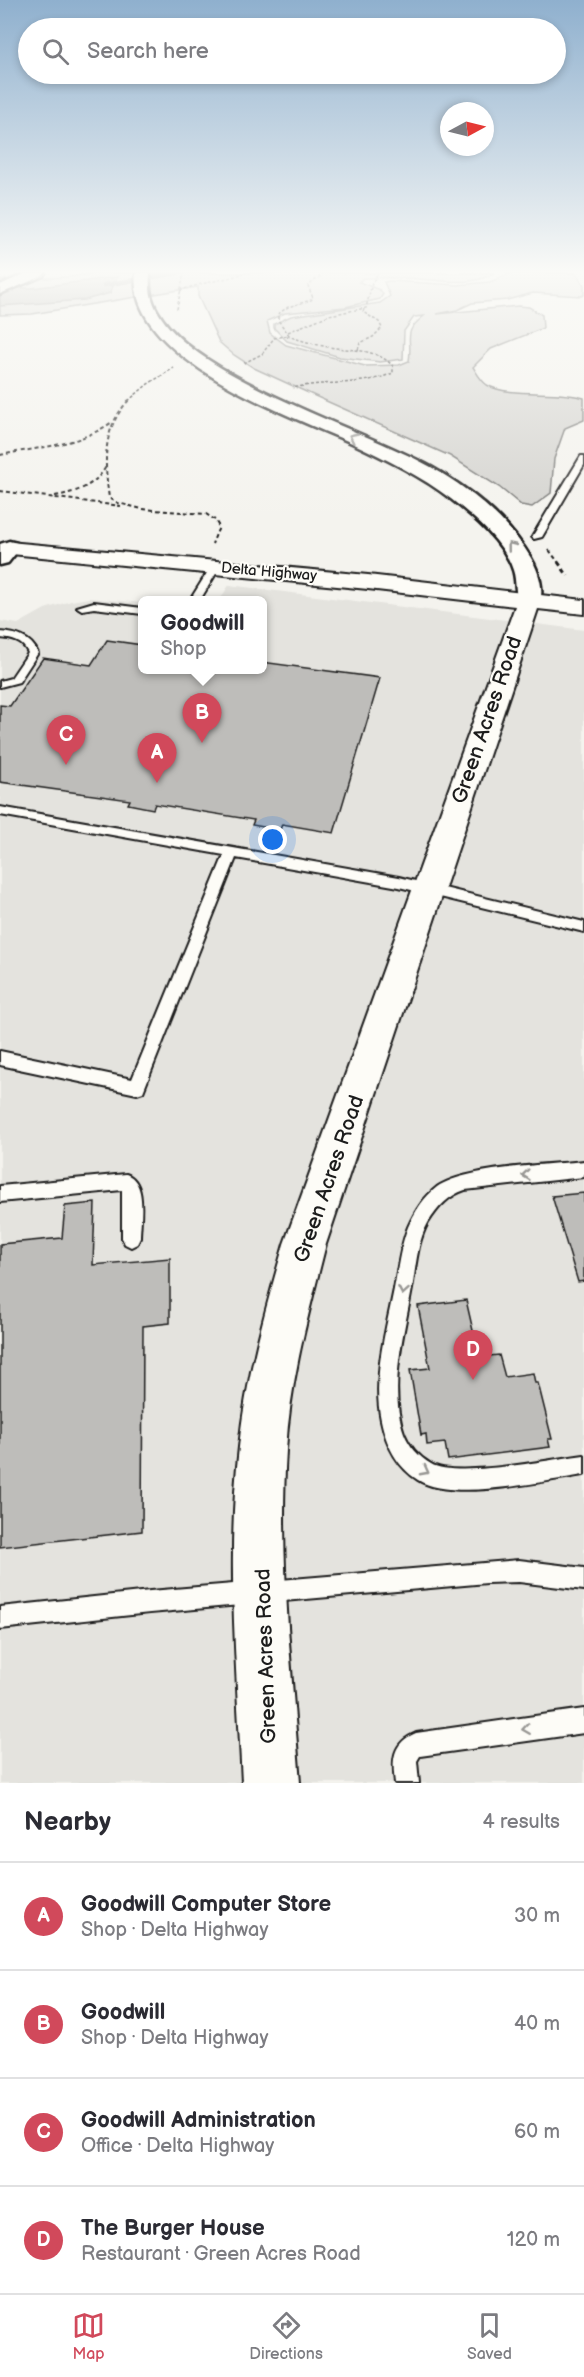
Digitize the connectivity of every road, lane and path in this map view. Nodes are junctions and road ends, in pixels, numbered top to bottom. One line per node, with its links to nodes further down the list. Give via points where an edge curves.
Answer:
1 (194, 356): 4 (highway)
2 (257, 356): 5 (path)
3 (374, 356): 6 (path, via 392,363 393,373)
4 (197, 359): 7 (path, via 154,378); 18 (highway, one-way to 4, via 530,581 522,559 464,498 413,466 275,401)
5 (237, 366)
6 (286, 391)
7 (114, 420): 8 (path, via 81,441); 10 (path, via 109,433)
8 (0, 456)
9 (584, 458): 14 (lane)
10 (108, 463): 12 (path, via 92,485 67,495); 13 (path, via 109,498)
11 (0, 491): 12 (path)
12 (48, 497): 13 (path)
13 (133, 507): 16 (path, via 214,517 220,529)
14 (537, 537)
15 (4, 553): 16 (street, Delta Highway)
16 (207, 566): 17 (lane); 18 (street, Delta Highway)
17 (196, 596)
18 (529, 600): 20 (street, Delta Highway); 26 (street, Green Acres Road)
19 (82, 607): 21 (lane)
20 (584, 607)
21 (138, 610)
22 (0, 635): 23 (lane, via 25,642 33,653 15,680)
23 (0, 684)
24 (0, 811): 25 (lane)
25 (231, 853): 26 (lane); 28 (lane, via 137,1088)
26 (429, 888): 27 (lane); 34 (street, Green Acres Road, via 305,1244 287,1308 263,1448)
27 (584, 927)
28 (0, 1058)
29 (584, 1170): 32 (lane, one-way to 32, via 465,1182 441,1194 427,1209 417,1228 406,1270 387,1384 392,1427 404,1455 427,1474 459,1480)
30 (0, 1194): 31 (lane, via 126,1182 131,1188)
31 (131, 1238)
32 (584, 1466)
33 (584, 1579): 34 (lane, via 519,1571 487,1572)
34 (262, 1592): 35 (lane); 37 (street, Green Acres Road)
35 (0, 1618)
36 (584, 1721): 38 (lane, one-way to 38, via 416,1745 405,1756)
37 (272, 1783)
38 (407, 1783)

